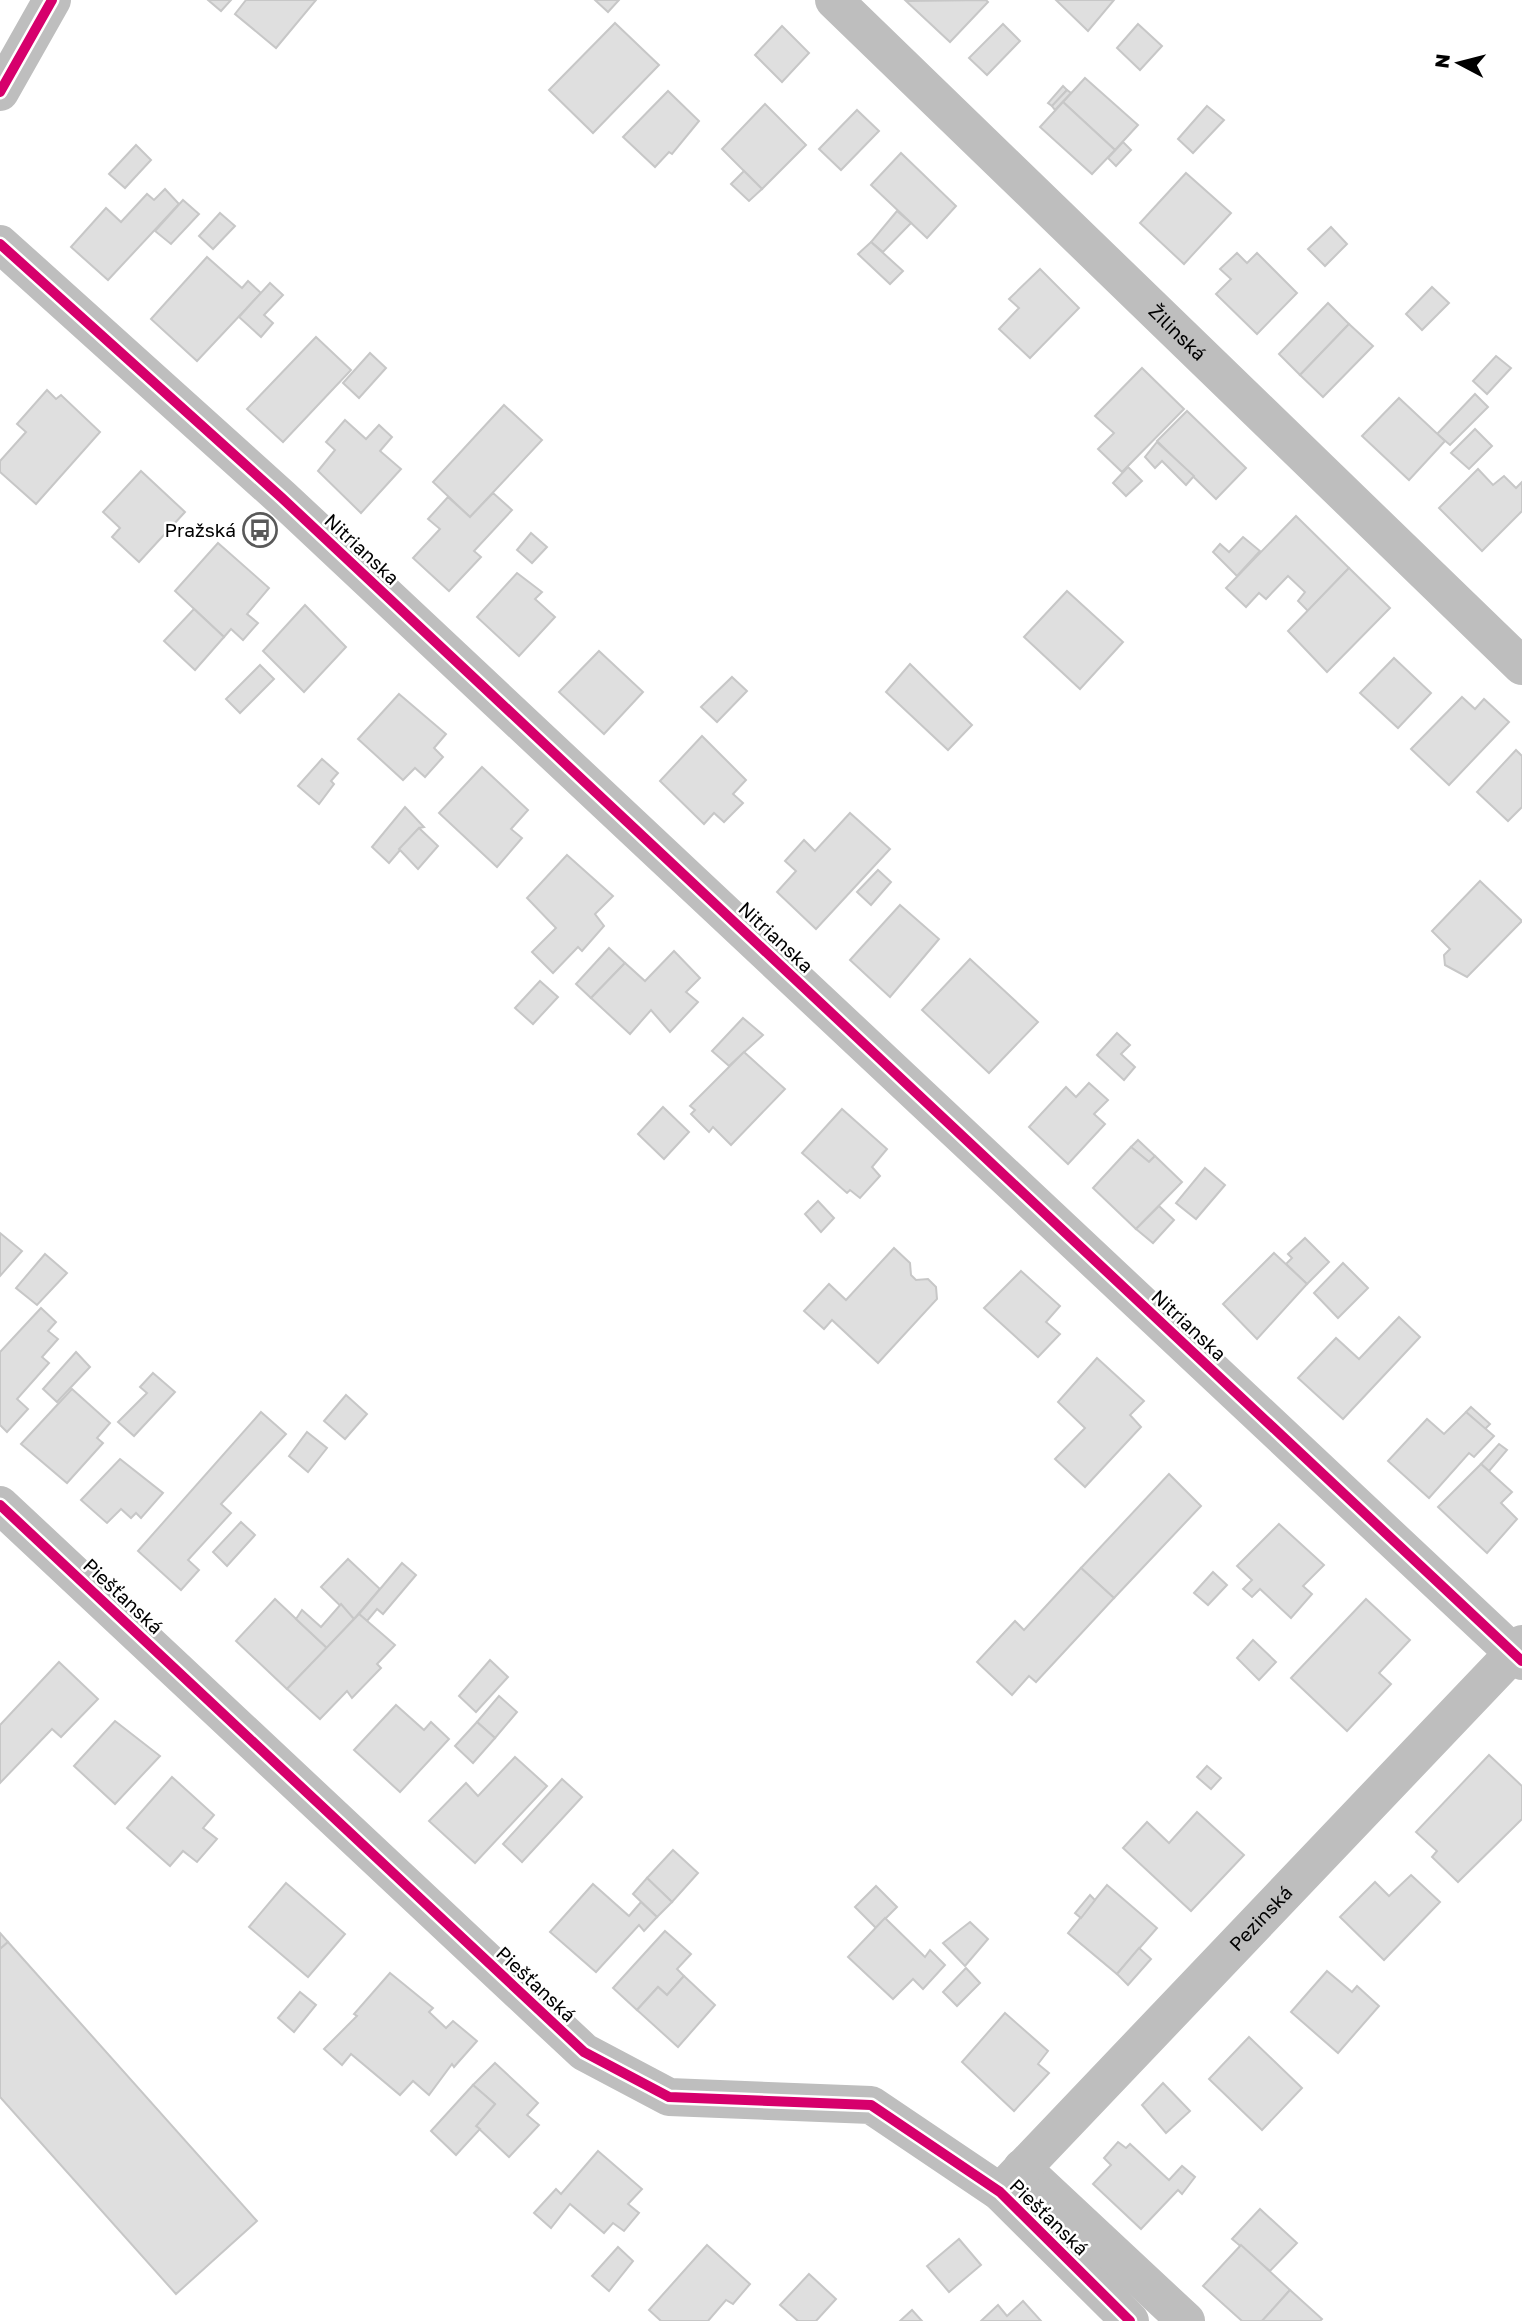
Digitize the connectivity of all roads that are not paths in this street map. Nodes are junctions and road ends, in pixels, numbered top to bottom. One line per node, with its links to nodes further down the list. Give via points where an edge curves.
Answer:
1 (52, 0): 3 (street)
2 (834, 0): 5 (street, Žilinská)
3 (0, 92)
4 (0, 244): 7 (street, Nitrianska, via 302,517)
5 (1522, 666)
6 (0, 1505): 8 (street, Piešťanská, via 584,2052 669,2097 871,2105)
7 (1519, 1653): 8 (street, Pezinská)
8 (1011, 2180): 9 (street, Piešťanská); 10 (street, Piešťanská)
9 (1130, 2321)
10 (1186, 2321)

